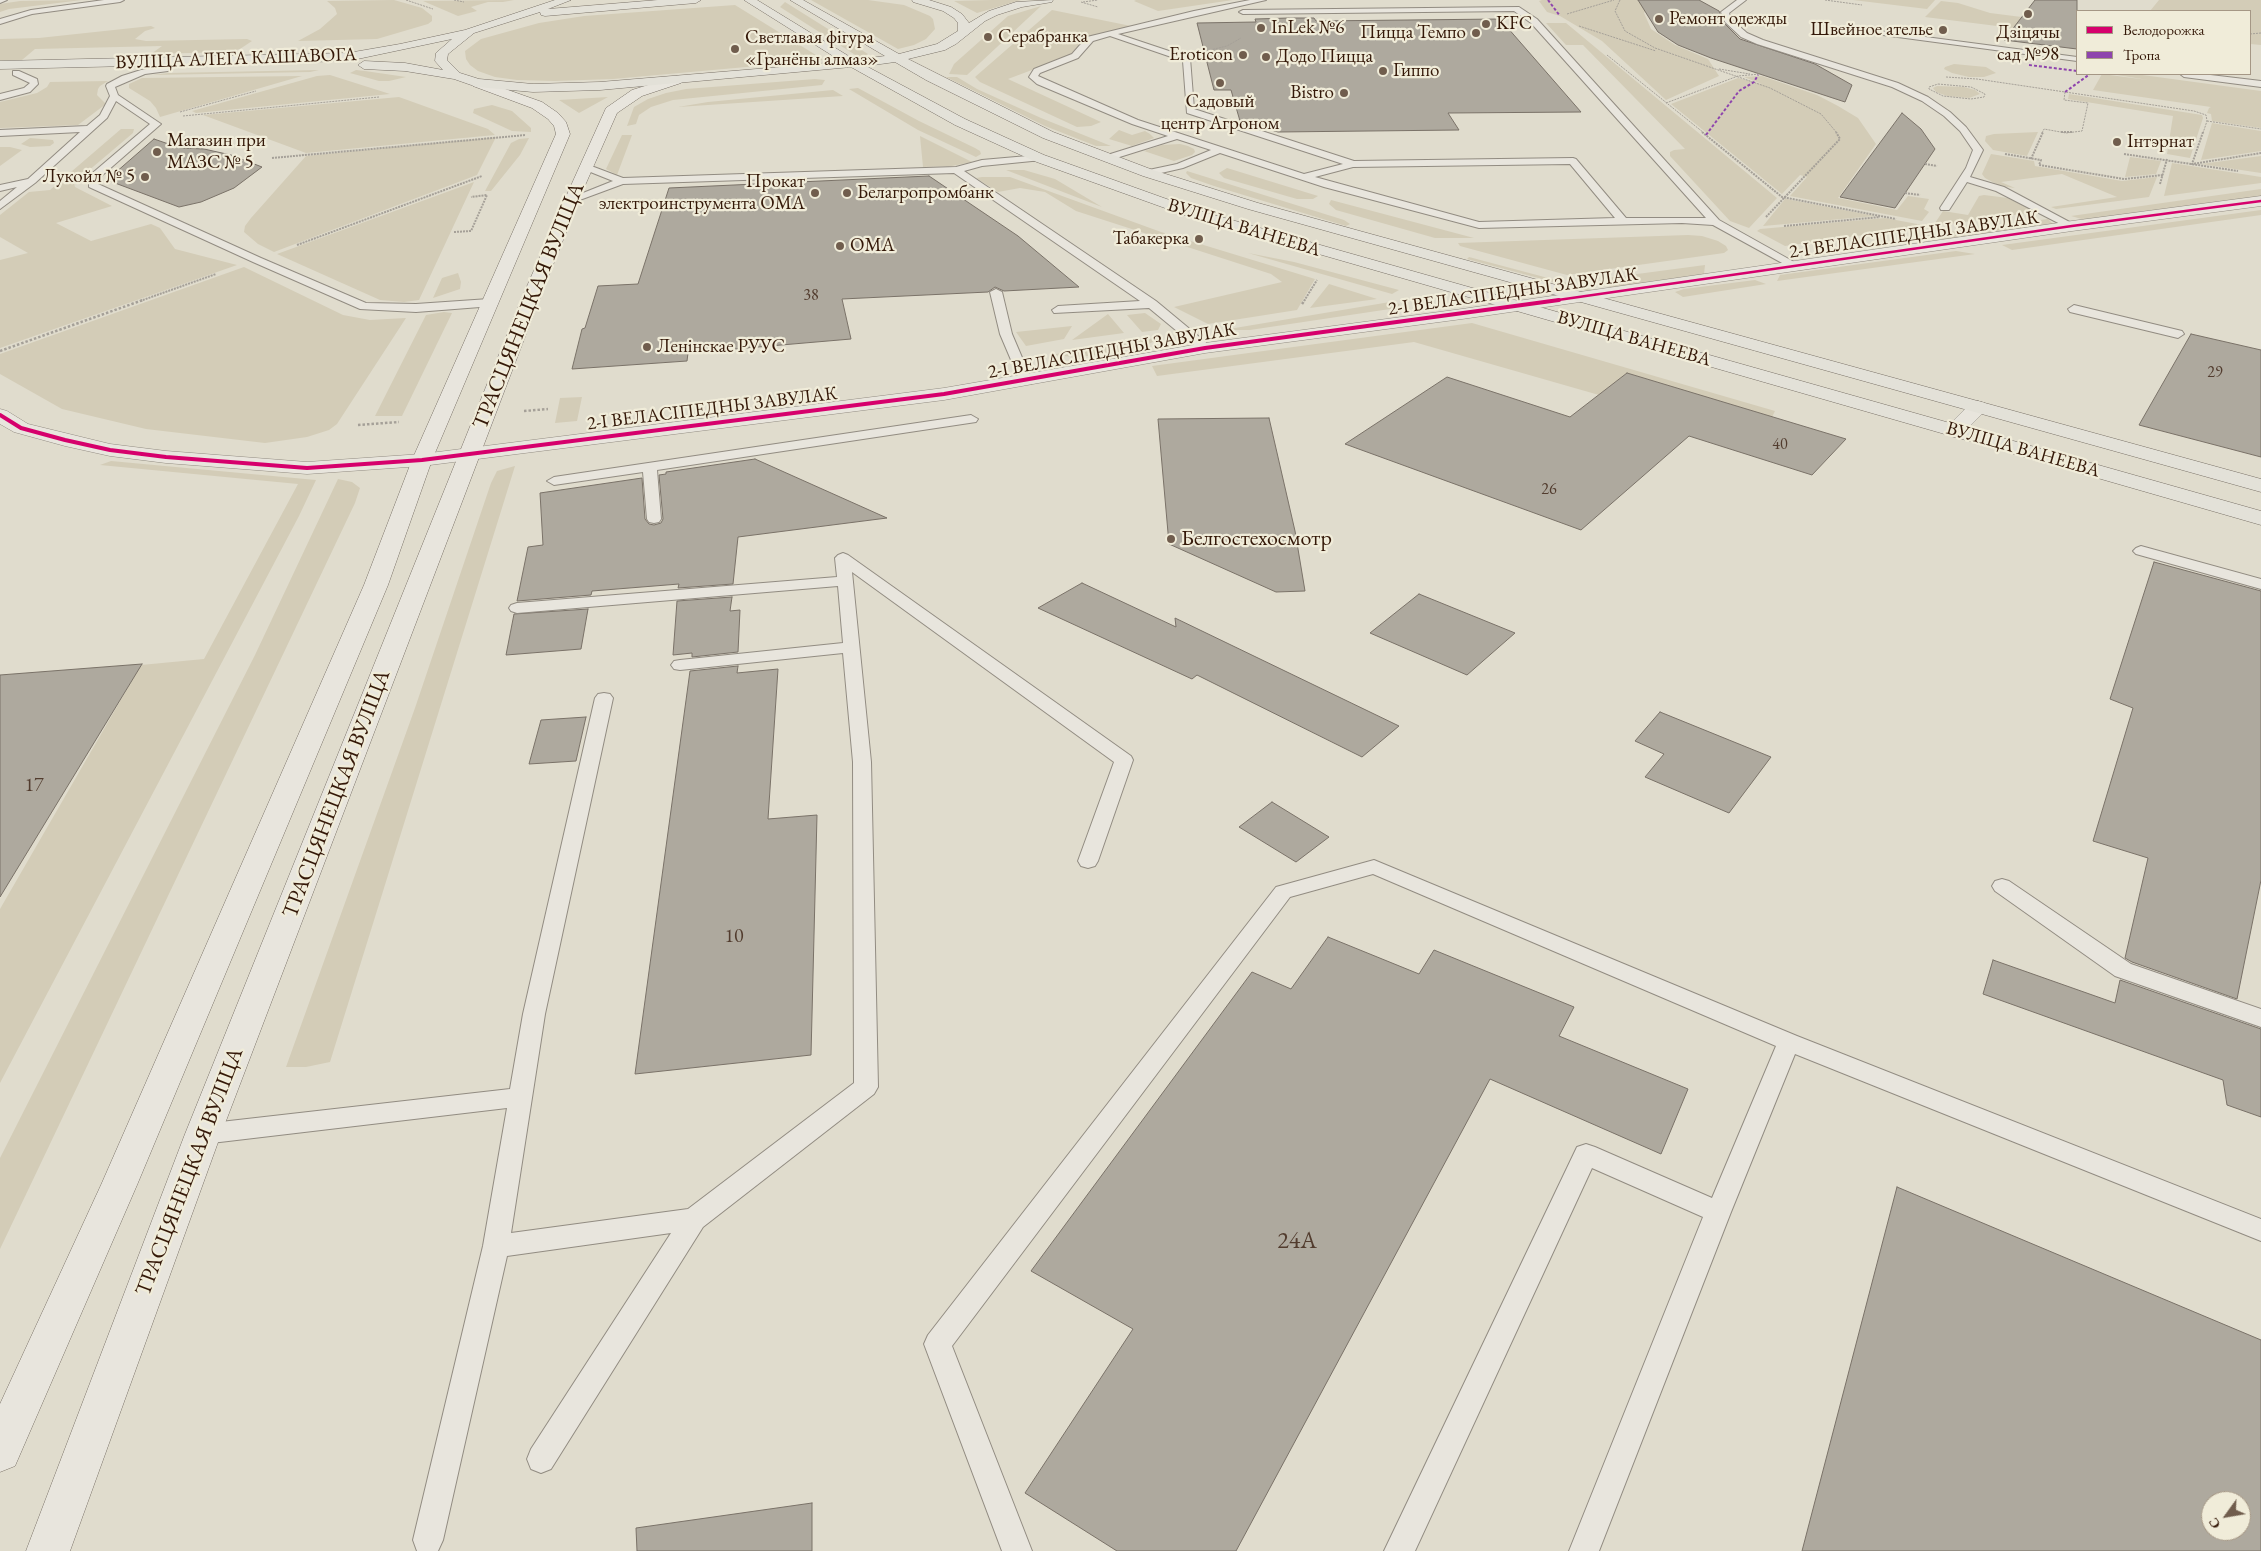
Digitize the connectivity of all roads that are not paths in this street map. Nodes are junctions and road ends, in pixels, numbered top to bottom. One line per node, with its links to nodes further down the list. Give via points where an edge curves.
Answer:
1 (120, 0): 14 (lane, via 31,12)
2 (566, 0): 13 (main road)
3 (696, 0): 13 (main road, via 579,9)
4 (749, 0): 21 (main road, ВУЛІЦА ВАНЕЕВА)
5 (794, 0): 19 (main road, ВУЛІЦА ВАНЕЕВА)
6 (917, 0): 17 (main road, via 947,9 958,16 964,23)
7 (1048, 0): 17 (main road, ВУЛІЦА АЛЕГА КАШАВОГА, via 1020,4 993,13)
8 (1262, 0): 12 (lane)
9 (1513, 0): 11 (lane)
10 (1742, 0): 48 (lane, via 1725,12 1728,20 1744,35 1895,85 1947,114 1978,150)
11 (1516, 9): 12 (lane); 57 (lane, via 1529,16)
12 (1194, 13): 18 (lane)
13 (502, 21): 15 (main road, ВУЛІЦА АЛЕГА КАШАВОГА)
14 (0, 22)
15 (470, 31): 22 (main road, ВУЛІЦА АЛЕГА КАШАВОГА, via 348,57); 27 (main road, via 442,53 441,61)
16 (1868, 31): 20 (lane)
17 (964, 32): 19 (main road, ВУЛІЦА АЛЕГА КАШАВОГА, via 941,47)
18 (1110, 34): 33 (lane, via 1187,60 1190,111); 35 (lane, via 1090,38 1075,56 1037,72 1033,77)
19 (898, 58): 21 (main road, ВУЛІЦА АЛЕГА КАШАВОГА); 41 (main road, ВУЛІЦА ВАНЕЕВА, via 1003,114)
20 (2076, 59)
21 (854, 64): 28 (main road, ВУЛІЦА АЛЕГА КАШАВОГА); 38 (main road, ВУЛІЦА ВАНЕЕВА, via 944,114)
22 (0, 65)
23 (164, 69): 24 (main road, ВУЛІЦА АЛЕГА КАШАВОГА); 27 (main road, ВУЛІЦА АЛЕГА КАШАВОГА, via 358,64 395,66); 31 (lane, via 116,81 110,86)
24 (16, 72): 25 (main road, ВУЛІЦА АЛЕГА КАШАВОГА); 32 (lane, via 34,80 34,84 27,90)
25 (0, 73)
26 (2192, 75): 30 (lane)
27 (456, 76): 29 (main road, ВУЛІЦА АЛЕГА КАШАВОГА)
28 (677, 80): 29 (main road, ВУЛІЦА АЛЕГА КАШАВОГА, via 566,88); 44 (main road, ТРАСЦЯНЕЦКАЯ ВУЛІЦА, via 637,93 611,111)
29 (477, 83): 62 (main road, ТРАСЦЯНЕЦКАЯ ВУЛІЦА, via 537,105 561,125 563,134)
30 (2261, 84)
31 (114, 96): 34 (lane, via 104,116); 62 (lane, via 156,124 92,178 93,185 364,306 416,308)
32 (0, 97)
33 (1208, 117): 35 (lane); 43 (lane)
34 (89, 129): 36 (lane); 49 (lane)
35 (1161, 131): 37 (lane)
36 (0, 132)
37 (1177, 136): 39 (lane); 41 (lane)
38 (1010, 145): 40 (main road, ВУЛІЦА ВАНЕЕВА); 42 (lane)
39 (1219, 150): 46 (lane, via 1180,166); 47 (lane)
40 (1039, 158): 42 (lane); 64 (main road, ВУЛІЦА ВАНЕЕВА, via 1195,214)
41 (1107, 158): 46 (main road, ВУЛІЦА ВАНЕЕВА)
42 (982, 163): 45 (lane)
43 (1353, 164): 47 (lane); 56 (lane, via 1573,161)
44 (586, 167): 50 (lane); 52 (main road, ТРАСЦЯНЕЦКАЯ ВУЛІЦА)
45 (956, 170): 50 (lane); 63 (lane)
46 (1148, 173): 61 (main road, ВУЛІЦА ВАНЕЕВА, via 1252,206)
47 (1305, 177): 56 (lane, via 1480,225)
48 (1964, 178): 55 (lane); 58 (lane, via 2000,189)
49 (31, 181): 51 (lane); 54 (lane)
50 (622, 181): 52 (lane)
51 (0, 188)
52 (573, 199): 62 (main road, ТРАСЦЯНЕЦКАЯ ВУЛІЦА)
53 (2261, 201): 58 (main road, 2-І ВЕЛАСІПЕДНЫ ЗАВУЛАК)
54 (0, 206)
55 (1945, 208)
56 (1623, 222): 57 (lane)
57 (1716, 222): 59 (lane)
58 (2072, 226): 59 (main road, 2-І ВЕЛАСІПЕДНЫ ЗАВУЛАК)
59 (1797, 267): 61 (main road, 2-І ВЕЛАСІПЕДНЫ ЗАВУЛАК)
60 (996, 292): 69 (lane, via 1006,334)
61 (1584, 297): 64 (main road, 2-І ВЕЛАСІПЕДНЫ ЗАВУЛАК); 70 (main road, ВУЛІЦА ВАНЕЕВА)
62 (509, 302): 74 (main road, ТРАСЦЯНЕЦКАЯ ВУЛІЦА); 75 (main road, ТРАСЦЯНЕЦКАЯ ВУЛІЦА)
63 (1152, 304): 65 (lane); 68 (lane)
64 (1518, 307): 68 (main road, 2-І ВЕЛАСІПЕДНЫ ЗАВУЛАК); 73 (main road, ВУЛІЦА ВАНЕЕВА)
65 (1058, 310)
66 (2074, 310): 67 (lane)
67 (2178, 334)
68 (1205, 348): 69 (main road, 2-І ВЕЛАСІПЕДНЫ ЗАВУЛАК)
69 (1026, 381): 74 (main road, 2-І ВЕЛАСІПЕДНЫ ЗАВУЛАК, via 935,396)
70 (1978, 407): 73 (main road); 78 (main road, ВУЛІЦА ВАНЕЕВА)
71 (0, 415): 75 (main road, 2-І ВЕЛАСІПЕДНЫ ЗАВУЛАК, via 21,428 65,440 166,457 308,468)
72 (971, 420): 76 (lane)
73 (1954, 431): 79 (main road, ВУЛІЦА ВАНЕЕВА)
74 (469, 454): 75 (main road, 2-І ВЕЛАСІПЕДНЫ ЗАВУЛАК); 93 (main road, ТРАСЦЯНЕЦКАЯ ВУЛІЦА)
75 (422, 460): 98 (main road, ТРАСЦЯНЕЦКАЯ ВУЛІЦА, via 372,594)
76 (650, 467): 77 (lane); 80 (lane)
77 (554, 481)
78 (2261, 486)
79 (2261, 518)
80 (654, 519)
81 (2140, 551): 83 (lane)
82 (846, 581): 84 (lane); 85 (lane); 88 (lane, via 843,558 1124,760)
83 (2261, 584)
84 (517, 608)
85 (852, 647): 86 (lane); 95 (lane, via 862,762 866,1087)
86 (680, 665)
87 (604, 698): 92 (lane, via 534,1014)
88 (1088, 861)
89 (2002, 886): 90 (lane, via 2123,970)
90 (2261, 1018)
91 (1789, 1042): 94 (lane); 96 (lane); 102 (lane, via 1374,867 1283,892 938,1344)
92 (520, 1097): 93 (lane); 97 (lane)
93 (203, 1134): 101 (main road, ТРАСЦЯНЕЦКАЯ ВУЛІЦА)
94 (1718, 1212): 103 (lane, via 1586,1154); 104 (lane)
95 (694, 1219): 97 (lane); 99 (lane)
96 (2261, 1230)
97 (496, 1246): 100 (lane)
98 (0, 1451)
99 (541, 1458)
100 (428, 1540)
101 (48, 1551)
102 (1017, 1551)
103 (1399, 1551)
104 (1584, 1551)

